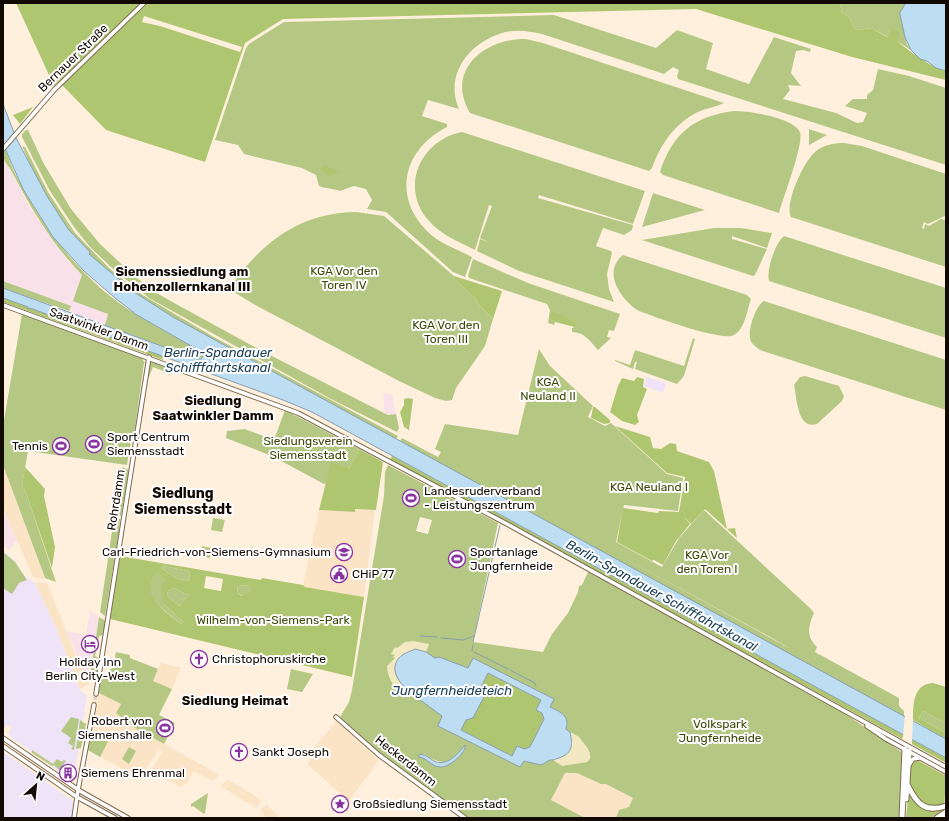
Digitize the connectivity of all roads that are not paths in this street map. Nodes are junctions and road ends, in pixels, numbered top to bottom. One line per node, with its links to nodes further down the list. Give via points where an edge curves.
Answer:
1 (144, 3): 2 (main road, Bernauer Straße, via 55,89)
2 (3, 149)
3 (3, 305): 4 (main road, Saatwinkler Damm)
4 (149, 357): 5 (main road, Rohrdamm); 10 (main road, Saatwinkler Damm, via 309,418 848,712)
5 (96, 694)
6 (94, 705): 16 (main road)
7 (336, 717): 23 (main road, Heckerdamm, via 379,755)
8 (3, 738): 16 (main road)
9 (3, 746): 17 (main road)
10 (907, 748): 11 (main road, Saatwinkler Damm); 12 (highway); 13 (main road, Saatwinkler Damm); 24 (highway)
11 (922, 758): 12 (main road, via 913,759); 14 (main road, Saatwinkler Damm)
12 (908, 766): 15 (highway)
13 (946, 767)
14 (946, 772)
15 (908, 786): 18 (highway, via 914,799 922,806 935,809); 25 (highway)
16 (78, 790): 17 (main road); 22 (main road)
17 (77, 796): 20 (main road); 21 (main road)
18 (946, 806)
19 (946, 812): 26 (highway)
20 (74, 818)
21 (115, 818)
22 (128, 818)
23 (465, 818)
24 (902, 818)
25 (905, 818)
26 (937, 818)

